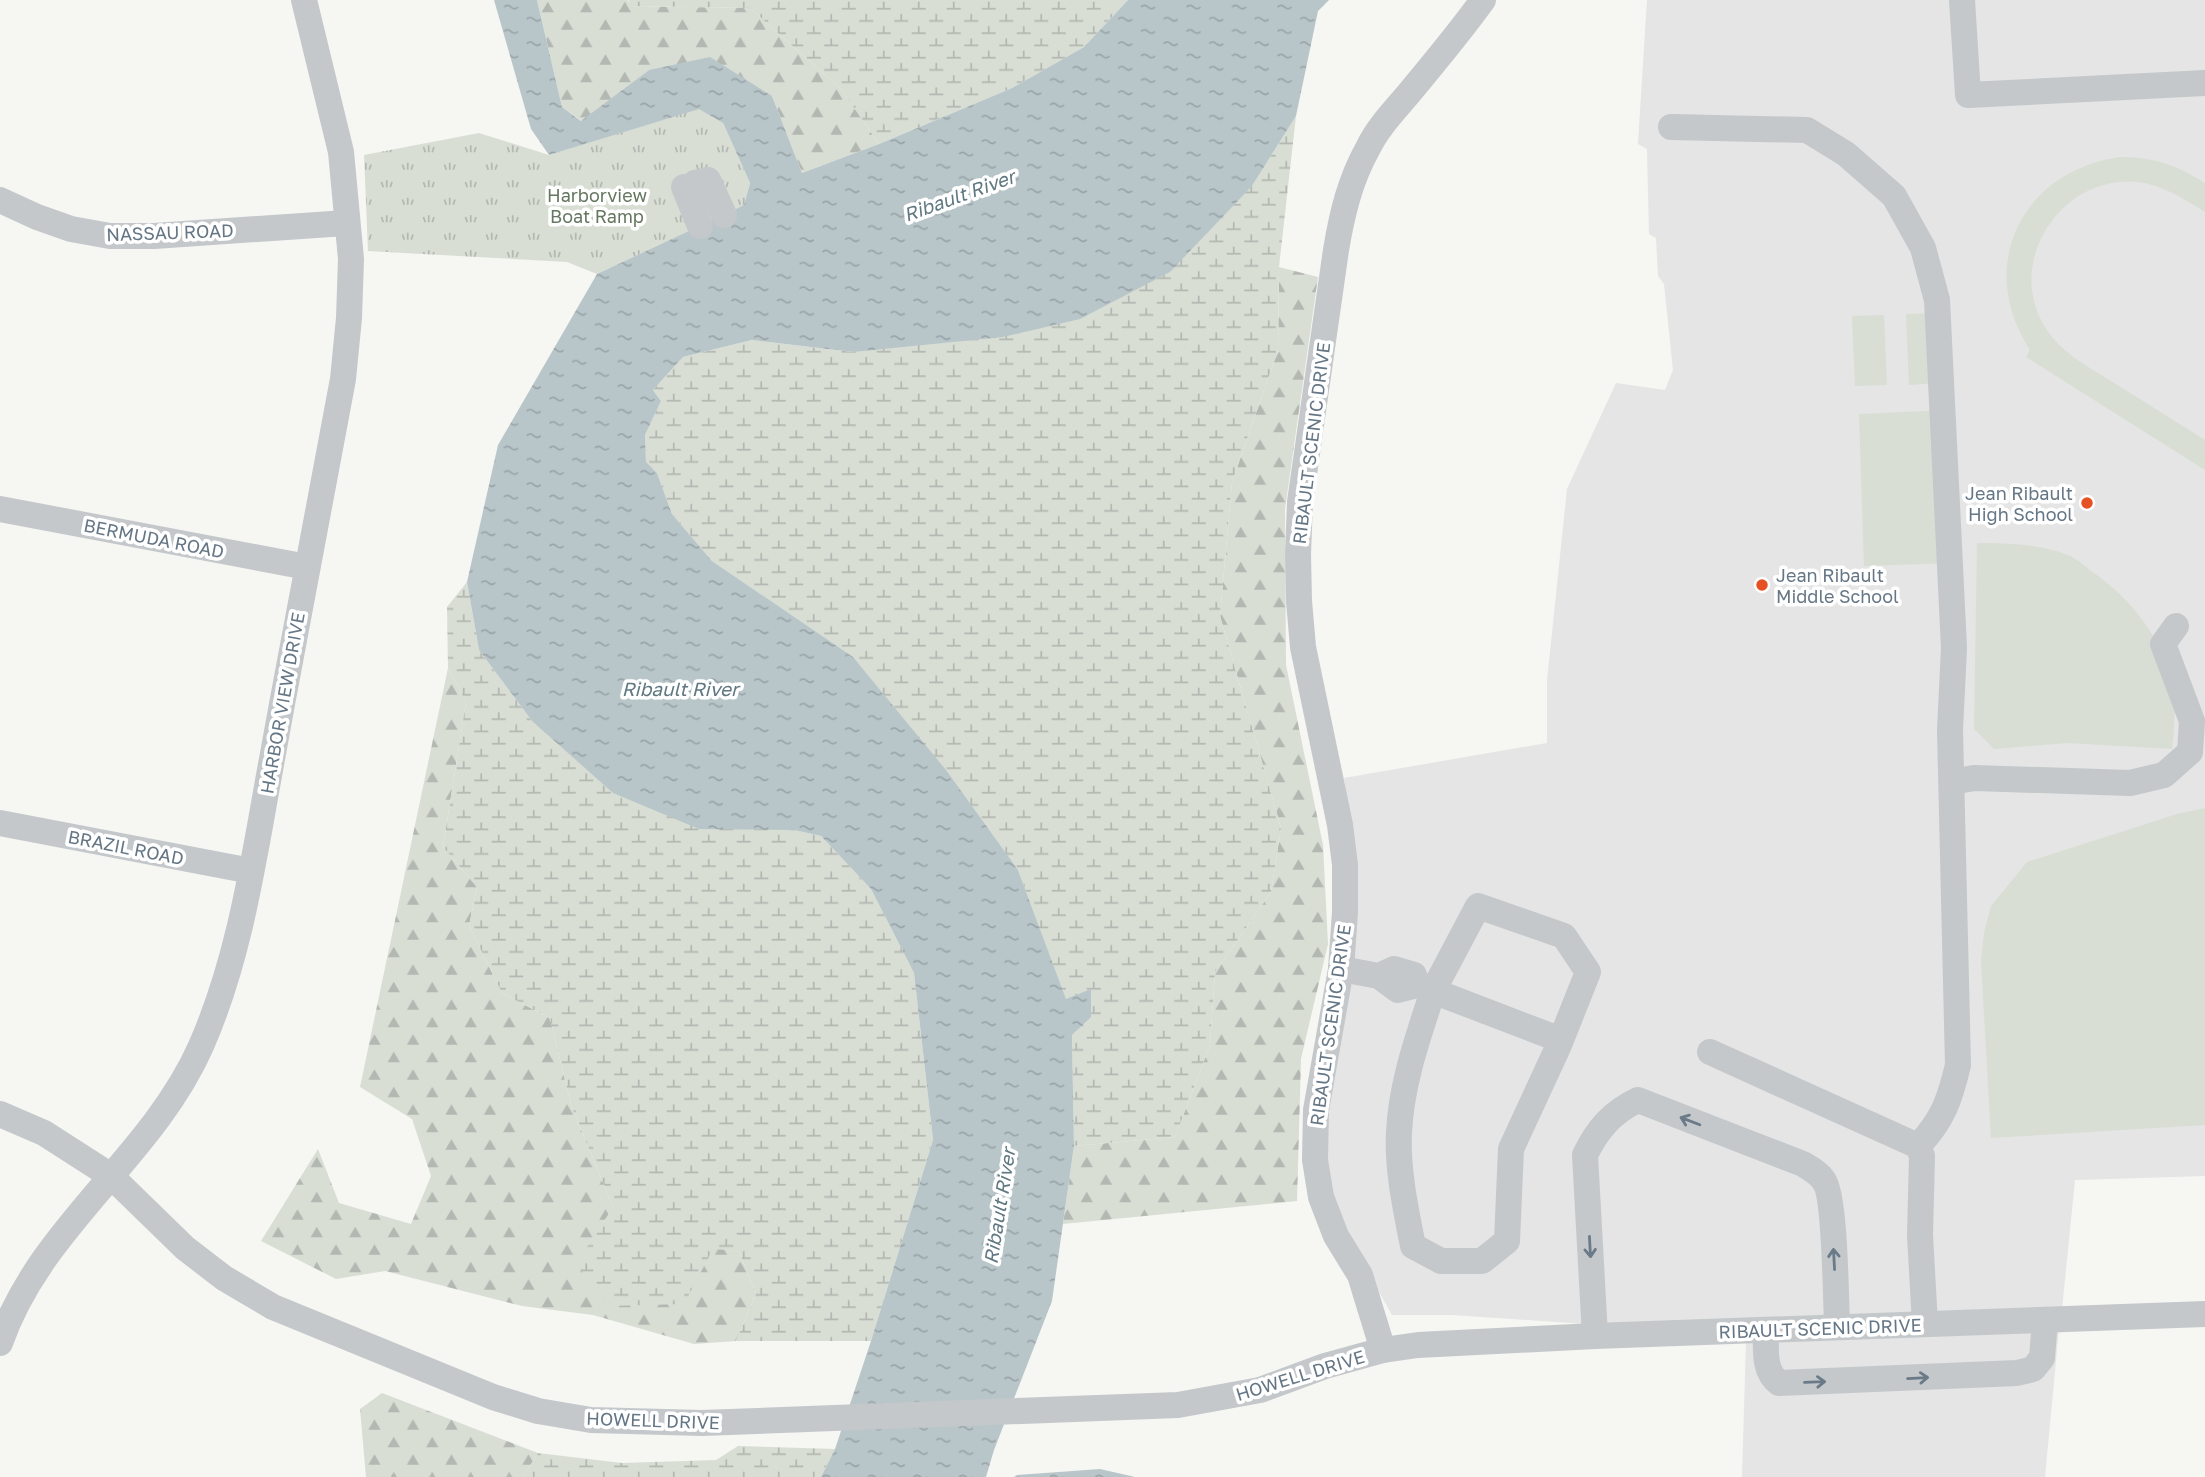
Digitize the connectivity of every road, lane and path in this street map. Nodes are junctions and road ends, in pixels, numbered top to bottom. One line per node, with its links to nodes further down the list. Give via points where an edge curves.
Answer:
1 (304, 0): 9 (street, HARBOR VIEW DRIVE, via 341,152)
2 (1483, 0): 16 (street, RIBAULT SCENIC DRIVE, via 1368,146 1353,179 1336,250 1300,502 1298,601 1345,865)
3 (1962, 0): 4 (street, via 1968,95)
4 (2205, 83)
5 (1671, 127): 13 (street, via 1807,130 1846,154 1894,195 1923,248 1937,300 1954,648)
6 (690, 185): 8 (street)
7 (0, 200): 9 (street, NASSAU ROAD, via 71,229 110,236)
8 (712, 220)
9 (346, 223): 11 (street, HARBOR VIEW DRIVE, via 351,259 344,367)
10 (0, 509): 11 (street, BERMUDA ROAD)
11 (307, 567): 15 (street, HARBOR VIEW DRIVE)
12 (2176, 626): 13 (street, via 2163,644 2192,721 2189,752 2164,775 2130,783 1974,778)
13 (1952, 782): 21 (street, via 1958,1065 1936,1127)
14 (0, 823): 15 (street, BRAZIL ROAD)
15 (251, 871): 22 (street, HARBOR VIEW DRIVE, via 234,955 200,1049 153,1126)
16 (1341, 969): 17 (street, via 1379,976 1398,990); 30 (street, RIBAULT SCENIC DRIVE, via 1316,1110 1315,1160 1321,1197 1336,1236 1360,1275)
17 (1425, 988): 18 (street); 18 (street, via 1478,906 1564,936 1588,972); 18 (street, via 1399,1133 1412,1246 1441,1261 1482,1261 1507,1241 1511,1149)
18 (1561, 1040)
19 (1710, 1052): 21 (street)
20 (0, 1114): 22 (street, HOWELL DRIVE, via 44,1133)
21 (1919, 1146): 25 (street)
22 (111, 1176): 29 (street, HARBOR VIEW DRIVE, via 29,1281); 30 (street, HOWELL DRIVE, via 185,1248 223,1278 273,1307 493,1397 591,1420 702,1423 1178,1405 1247,1393)
23 (2205, 1314): 24 (street, RIBAULT SCENIC DRIVE)
24 (2045, 1320): 25 (street, RIBAULT SCENIC DRIVE); 27 (street, one-way to 24, via 1767,1364 1779,1383 1838,1381 2033,1369 2042,1358)
25 (1925, 1324): 26 (street, RIBAULT SCENIC DRIVE)
26 (1837, 1327): 27 (street, RIBAULT SCENIC DRIVE); 28 (street, one-way to 28, via 1826,1182 1803,1164 1638,1100 1608,1119 1585,1155)
27 (1766, 1330): 28 (street, RIBAULT SCENIC DRIVE)
28 (1595, 1336): 30 (street, RIBAULT SCENIC DRIVE)
29 (0, 1343)
30 (1383, 1350)

